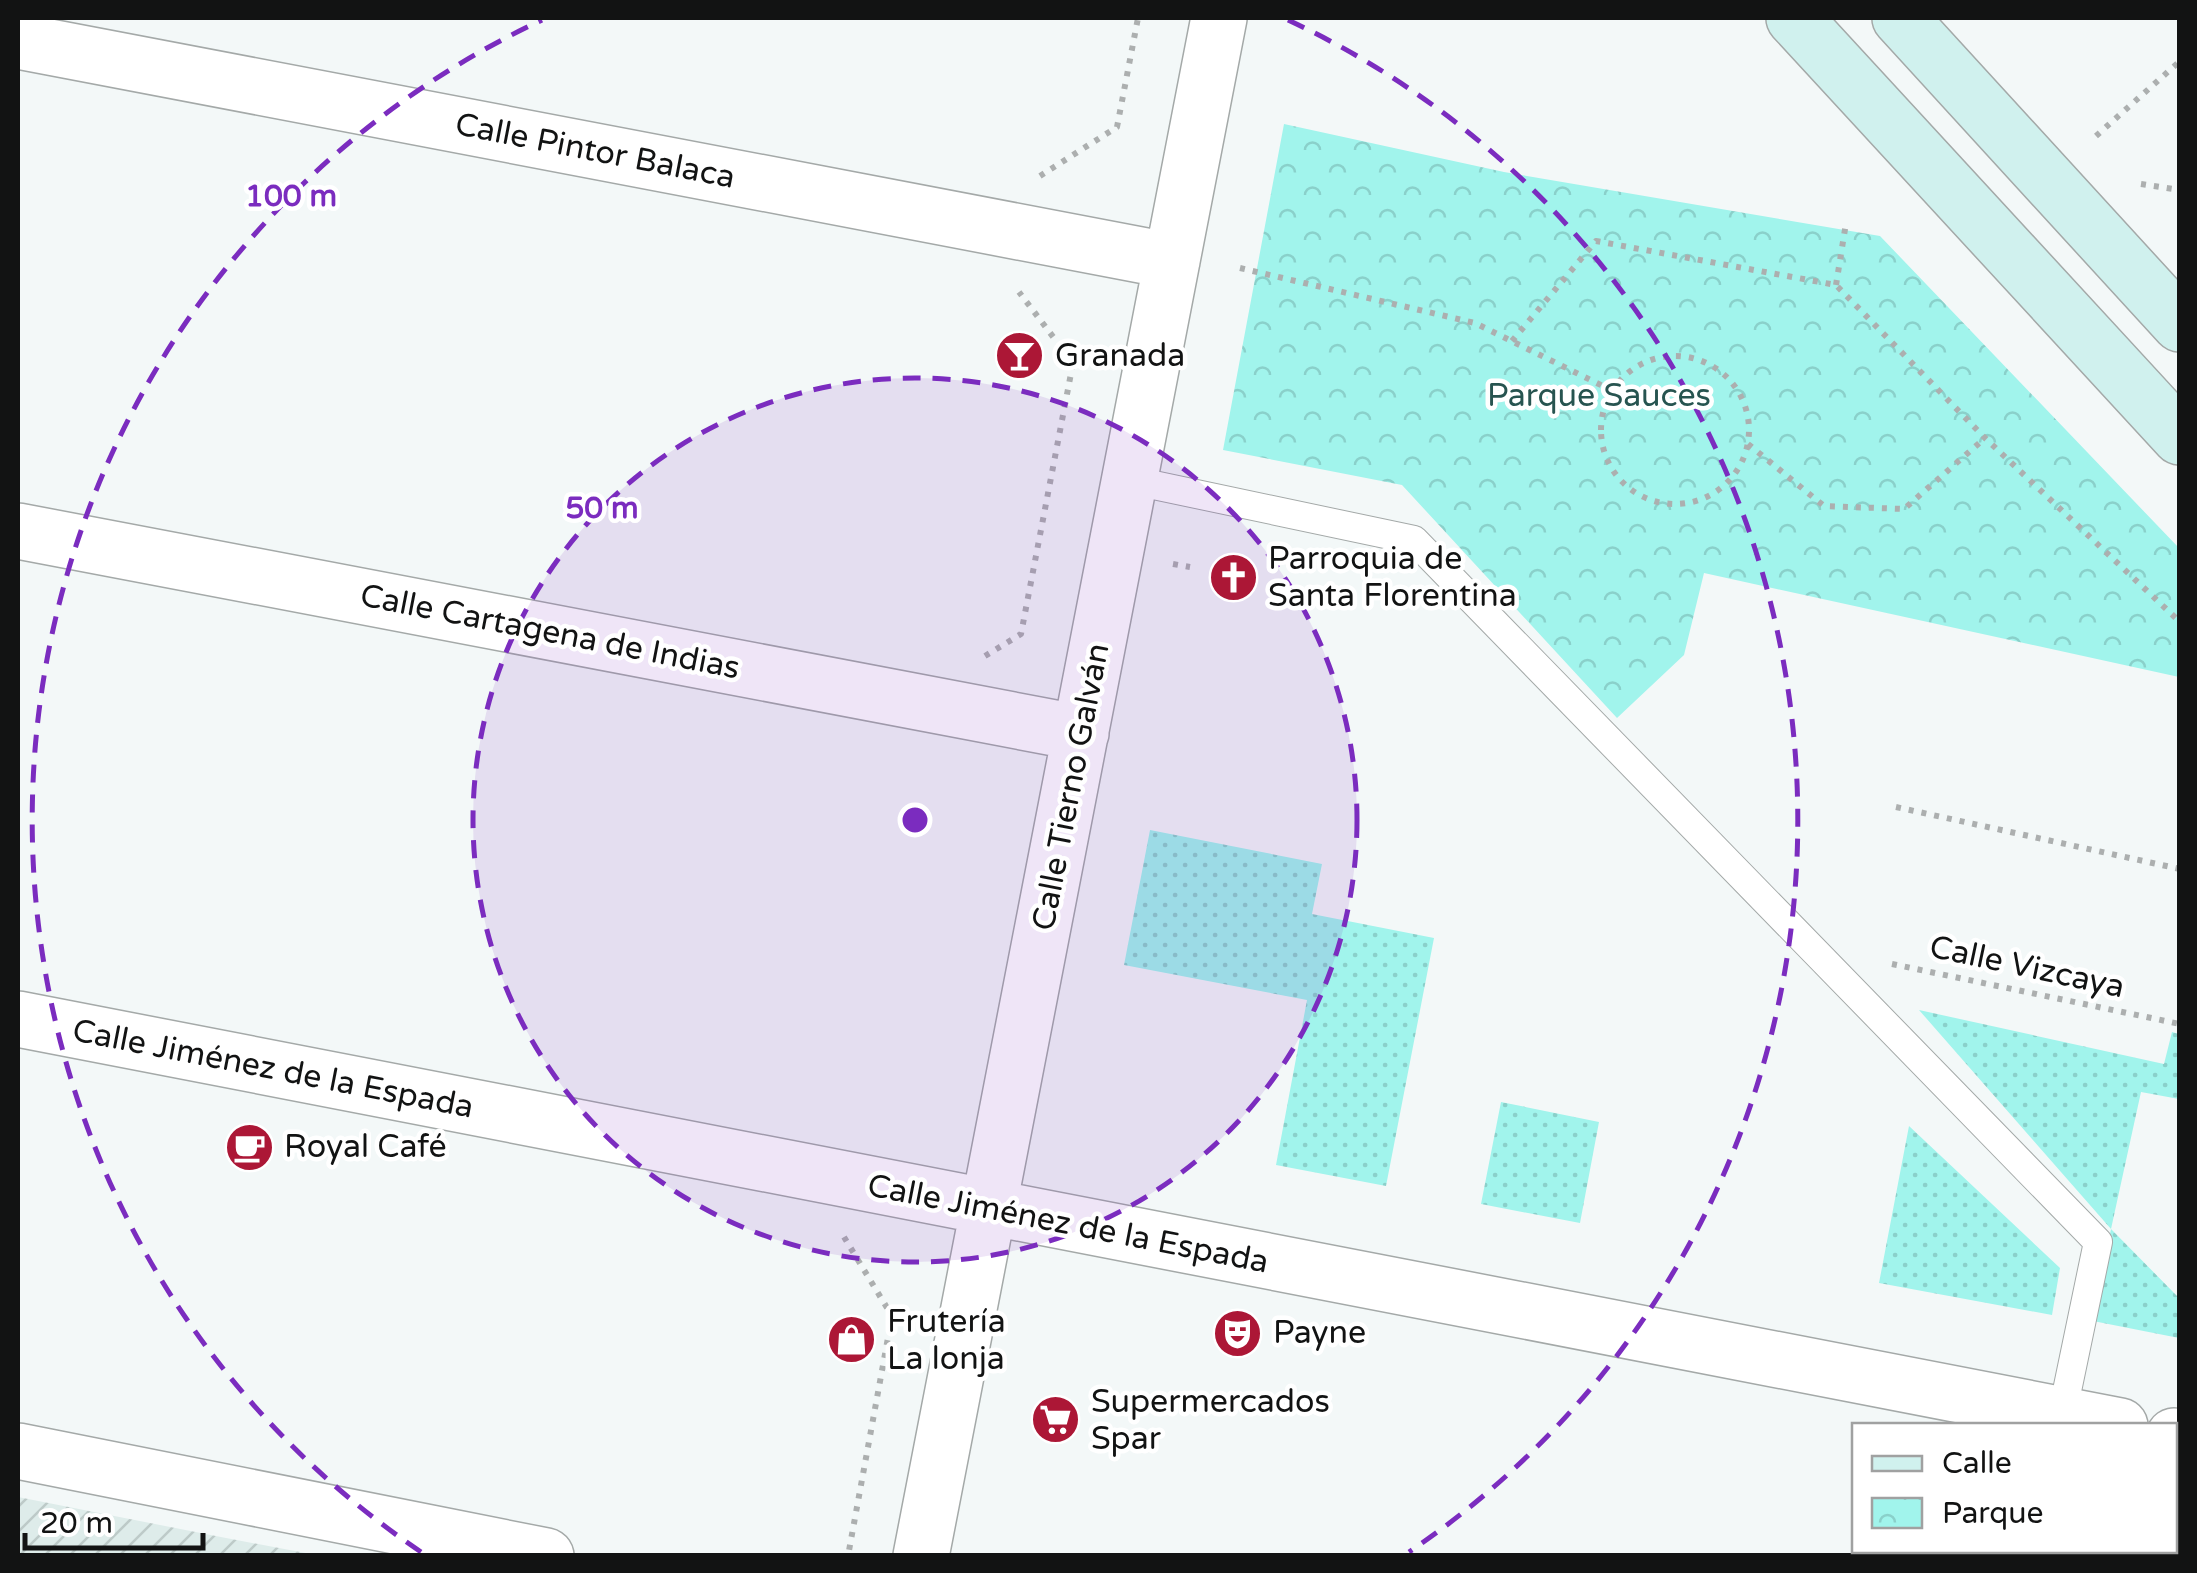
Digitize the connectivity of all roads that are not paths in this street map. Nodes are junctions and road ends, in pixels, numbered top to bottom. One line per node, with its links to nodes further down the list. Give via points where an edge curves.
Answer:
1 (1219, 18): 5 (street, Calle Tierno Galván)
2 (1794, 18): 7 (main road)
3 (1900, 18): 6 (main road)
4 (18, 41): 5 (street, Calle Pintor Balaca)
5 (1172, 261): 8 (street, Calle Tierno Galván)
6 (2180, 324)
7 (2180, 437)
8 (1130, 480): 10 (street, Calle Tierno Galván); 14 (lane, via 1414,540 2098,1242)
9 (18, 532): 10 (street, Calle Cartagena de Indias)
10 (1082, 733): 12 (street, Calle Tierno Galván)
11 (18, 1019): 12 (street, Calle Jiménez de la Espada)
12 (989, 1208): 13 (street, Calle Jiménez de la Espada); 18 (street, Calle Tierno Galván)
13 (1987, 1414): 14 (street, Calle Jiménez de la Espada)
14 (2062, 1415): 15 (street, Calle Jiménez de la Espada)
15 (2104, 1423)
16 (18, 1452): 17 (street)
17 (546, 1556)
18 (921, 1556)

